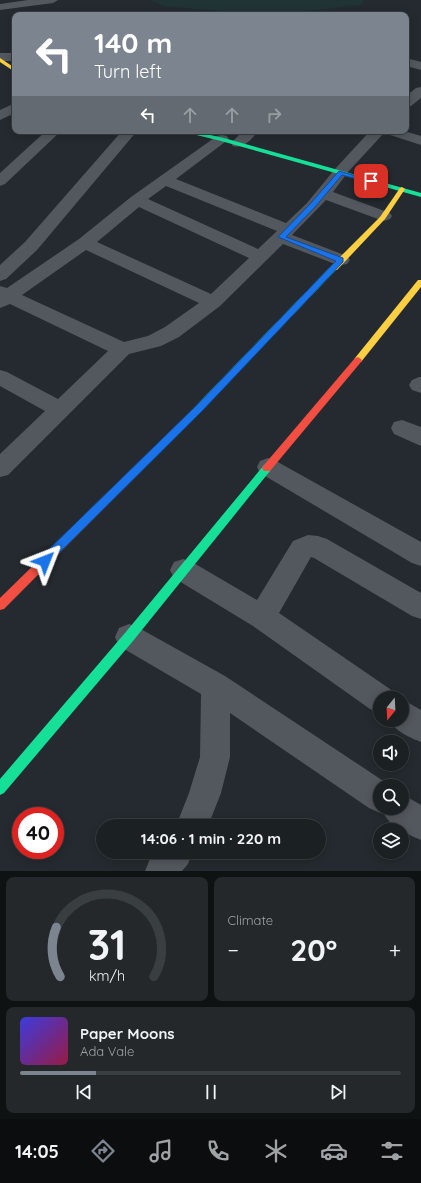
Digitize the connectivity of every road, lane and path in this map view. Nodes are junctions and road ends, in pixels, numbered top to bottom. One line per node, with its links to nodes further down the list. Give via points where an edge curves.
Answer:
1 (52, 0): 2 (street)
2 (34, 1): 3 (street)
3 (0, 7)
4 (12, 57): 5 (street)
5 (0, 59): 8 (street)
6 (409, 63): 7 (street)
7 (421, 66)
8 (12, 68)
9 (421, 91): 10 (street)
10 (409, 101)
11 (12, 109): 12 (street)
12 (0, 116)
13 (51, 134): 24 (street)
14 (127, 134): 34 (street, via 31,246)
15 (198, 134): 19 (street)
16 (248, 134): 21 (street)
17 (375, 134): 22 (street)
18 (400, 134): 20 (street)
19 (222, 139): 21 (street); 23 (street)
20 (421, 140)
21 (238, 143): 22 (street)
22 (340, 172): 25 (street); 26 (street)
23 (165, 180): 28 (street); 30 (street)
24 (0, 181)
25 (402, 189): 27 (street); 29 (street)
26 (323, 194): 29 (street); 30 (street)
27 (421, 195)
28 (137, 200): 31 (street); 32 (street)
29 (384, 216): 33 (street)
30 (285, 234): 32 (street); 33 (street)
31 (85, 242): 36 (street); 37 (street)
32 (261, 257): 37 (street)
33 (341, 260): 45 (street, via 200,407)
34 (0, 275)
35 (421, 282): 41 (street, via 379,336)
36 (3, 296): 38 (street)
37 (213, 302): 38 (street, via 172,332 154,341)
38 (122, 349): 40 (street)
39 (0, 377): 40 (street)
40 (61, 410): 42 (street)
41 (268, 467): 43 (street); 44 (street)
42 (0, 468)
43 (421, 555)
44 (183, 570): 47 (street); 48 (street)
45 (0, 605)
46 (421, 607): 47 (street, via 318,548 308,546 302,548)
47 (262, 617): 50 (street)
48 (129, 637): 49 (street); 53 (street)
49 (215, 686): 54 (street); 56 (street, via 215,757)
50 (373, 694)
51 (409, 719): 52 (street)
52 (421, 727)
53 (0, 788)
54 (373, 792)
55 (408, 815): 57 (street)
56 (195, 819)
57 (421, 824)
58 (171, 859): 59 (street)
59 (162, 871)

